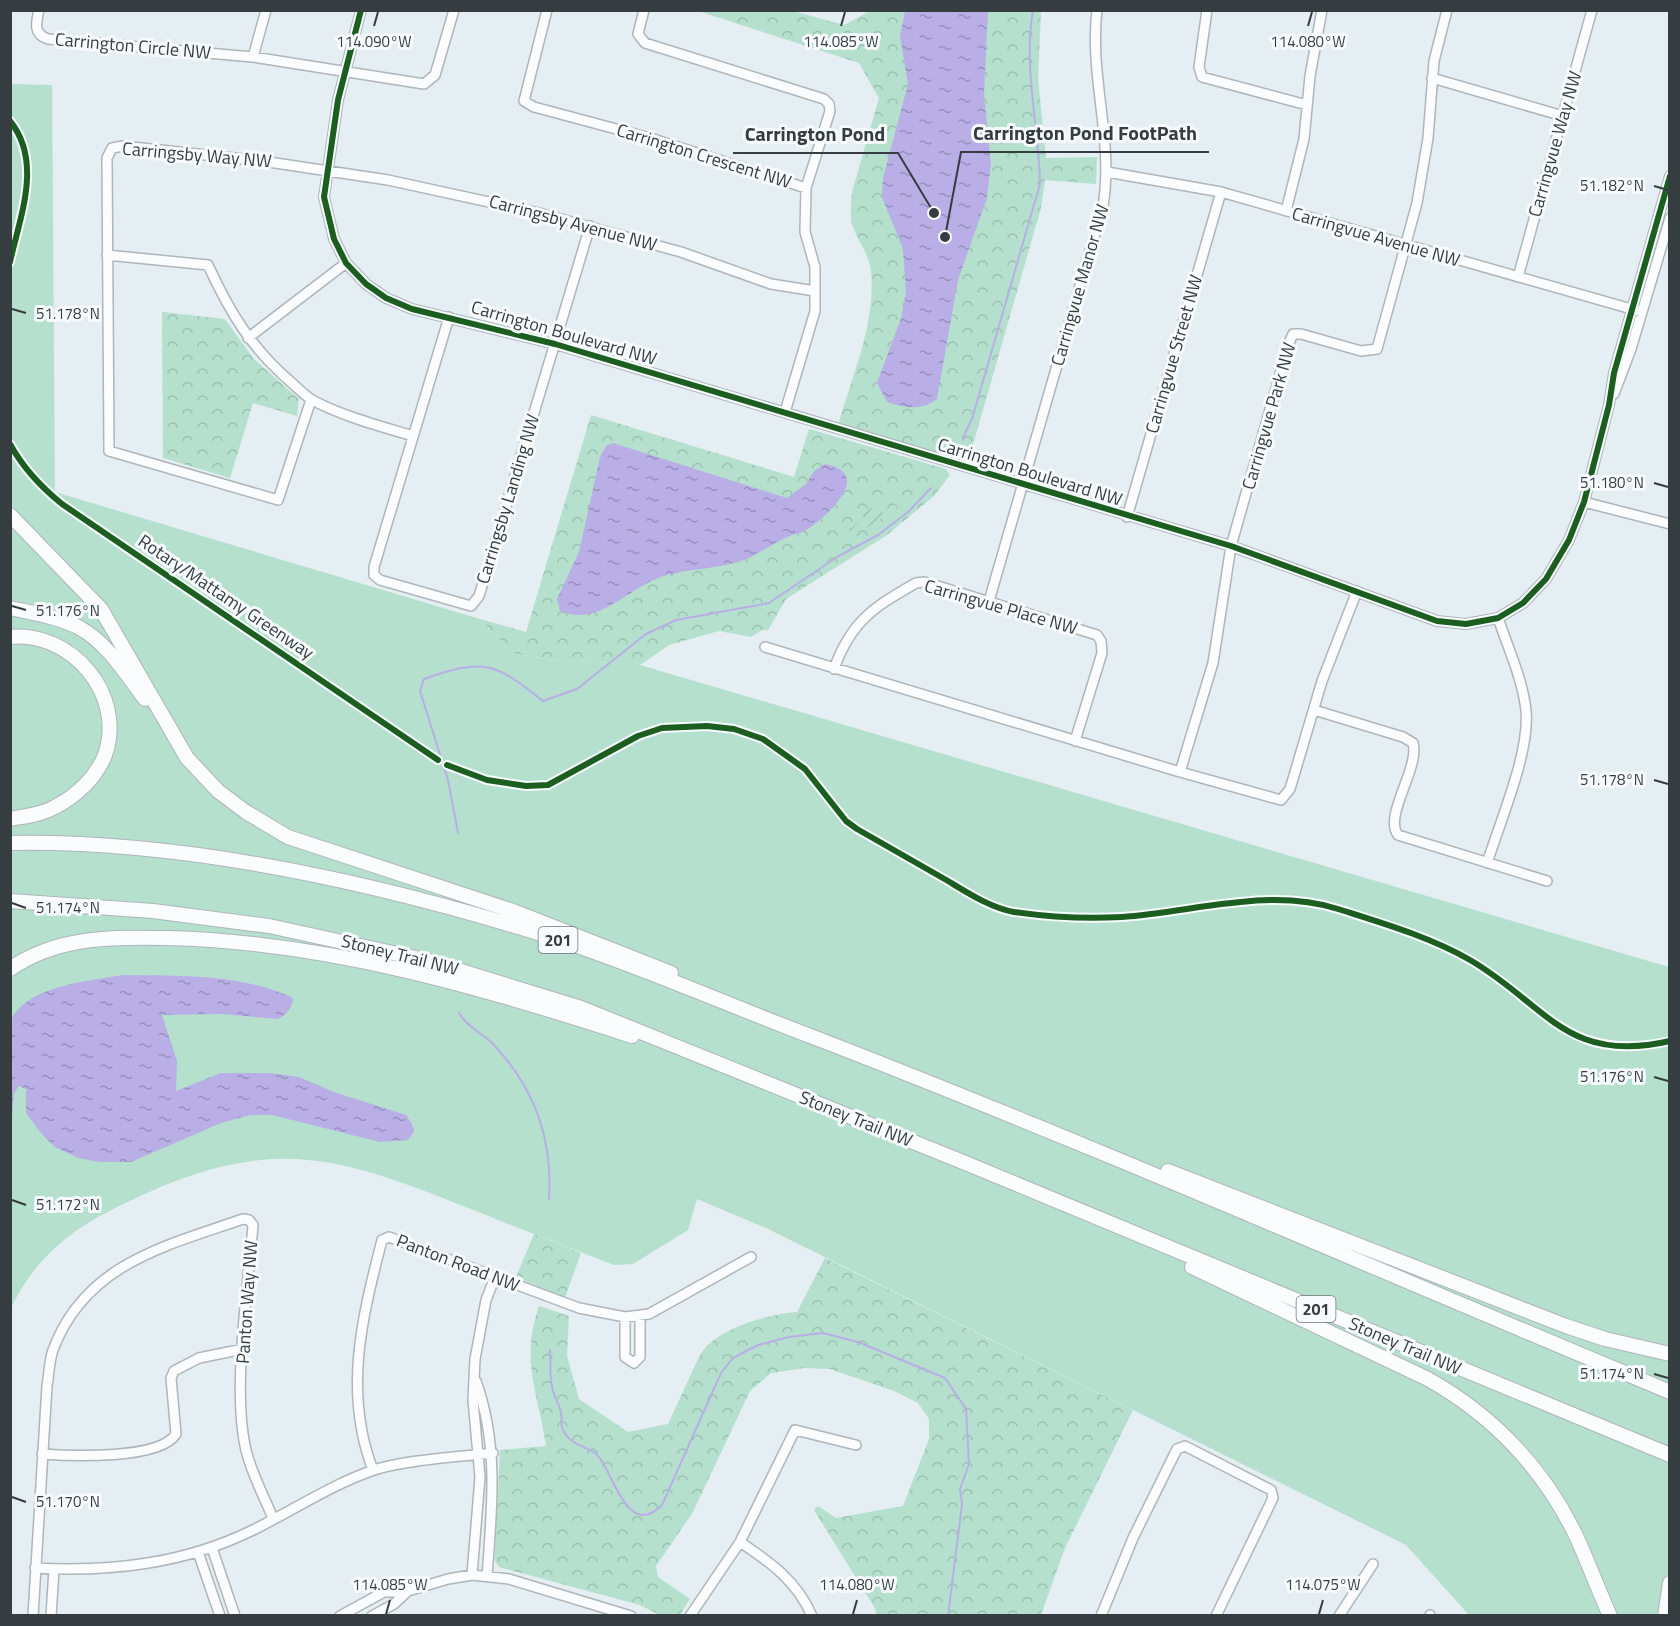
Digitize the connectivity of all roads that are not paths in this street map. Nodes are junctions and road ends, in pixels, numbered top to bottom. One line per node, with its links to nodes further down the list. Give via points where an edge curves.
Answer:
1 (39, 10): 12 (street, Carrington Circle NW, via 36,28 38,34 48,39)
2 (266, 10): 12 (street)
3 (361, 10): 13 (street, Carrington Boulevard NW)
4 (454, 10): 13 (street, Carrington Circle NW, via 435,75 428,84)
5 (547, 10): 20 (street, Carrington Crescent NW, via 524,101)
6 (644, 10): 20 (street, Carrington Crescent NW, via 638,34 645,43 824,99 829,104)
7 (1097, 10): 18 (street, Carringvue Manor NW, via 1096,73 1106,134)
8 (1207, 10): 15 (street, via 1199,67 1202,77)
9 (1322, 10): 15 (street)
10 (1447, 10): 14 (street)
11 (1592, 10): 16 (street, Carringvue Way NW)
12 (253, 57): 13 (street, Carrington Circle NW)
13 (345, 70): 17 (street, Carrington Boulevard NW)
14 (1432, 78): 16 (street); 27 (street, via 1428,138)
15 (1307, 105): 22 (street, via 1301,156)
16 (1563, 116): 30 (street, Carringvue Way NW)
17 (327, 169): 24 (street, Carringsby Avenue NW); 28 (street, Carringsby Way NW, via 123,146 112,148 106,159); 29 (street, Carrington Boulevard NW, via 327,215)
18 (1107, 172): 21 (street, Carringvue Avenue NW); 41 (street, Carringvue Manor NW, via 1097,235)
19 (1670, 176): 25 (street, Carrington Boulevard NW)
20 (806, 188): 31 (street, via 805,232 815,267)
21 (1221, 192): 22 (street, Carringvue Avenue NW); 44 (street, Carringvue Street NW)
22 (1286, 211): 27 (street, Carringvue Avenue NW)
23 (1670, 218): 26 (street, Carrington Boulevard NW)
24 (590, 226): 31 (street, Carringsby Avenue NW, via 771,284); 36 (street)
25 (1652, 235): 26 (street); 32 (street, Carrington Boulevard NW)
26 (1667, 239): 33 (street, Carrington Boulevard NW)
27 (1407, 246): 30 (street, Carringvue Avenue NW); 46 (street, Carringvue Park NW, via 1377,349 1361,351 1293,333)
28 (107, 255): 35 (street, via 208,265 227,307); 37 (street, Carringsby Way NW, via 109,451 278,500)
29 (346, 263): 34 (street, Carrington Boulevard NW, via 386,298 412,309); 35 (street)
30 (1518, 277): 32 (street, Carringvue Avenue NW)
31 (815, 291): 39 (street, via 815,310)
32 (1631, 309): 33 (street, Carringvue Avenue NW); 38 (street, Carrington Boulevard NW)
33 (1642, 312): 38 (street, Carrington Boulevard NW)
34 (449, 317): 36 (street, Carrington Boulevard NW); 40 (street, Carringsby Landing NW)
35 (248, 338): 37 (street)
36 (555, 344): 39 (street, Carrington Boulevard NW); 40 (street, Carringsby Landing NW, via 479,596 471,606 374,575)
37 (311, 400): 40 (street)
38 (1610, 405): 42 (street, Carrington Boulevard NW)
39 (784, 412): 41 (street, Carrington Boulevard NW)
40 (414, 436)
41 (1022, 485): 44 (street, Carrington Boulevard NW); 48 (street, Carringvue Manor NW)
42 (1584, 502): 45 (street); 50 (street, Carrington Boulevard NW, via 1566,546 1546,579 1523,603)
43 (10, 515): 55 (highway, via 101,609)
44 (1127, 516): 46 (street, Carrington Boulevard NW)
45 (1670, 524)
46 (1231, 546): 47 (street, Carrington Boulevard NW); 57 (street, via 1213,663)
47 (1357, 591): 50 (street, Carrington Boulevard NW, via 1445,623); 54 (street)
48 (989, 601): 53 (street, Carringvue Place NW, via 916,583 860,620); 56 (street, Carringvue Place NW, via 1090,632 1101,641 1101,657)
49 (10, 608): 55 (highway, via 67,622 96,639)
50 (1498, 618): 60 (street, via 1522,691 1526,724 1521,753)
51 (10, 637): 58 (highway, via 38,637 54,642 80,660 100,690 109,724 105,756 85,786 53,808)
52 (765, 647): 53 (street)
53 (834, 669): 56 (street)
54 (1314, 710): 57 (street, via 1290,789 1283,799); 60 (street, via 1411,741 1413,757 1394,821 1395,831 1405,839)
55 (170, 731): 66 (highway, via 187,758 218,791 288,837 524,915 786,1019)
56 (1075, 741): 57 (street)
57 (1180, 772)
58 (10, 819)
59 (10, 843): 66 (highway, 201, via 184,855 268,867 394,893 560,940)
60 (1487, 863): 61 (street)
61 (1547, 881)
62 (10, 901): 63 (highway, Stoney Trail NW / 201)
63 (103, 906): 64 (highway); 67 (highway, Stoney Trail NW / 201, via 269,926 414,958 582,1008)
64 (10, 910)
65 (10, 969): 67 (highway, via 49,949 76,941 117,937 204,939 285,947 461,983)
66 (837, 1046): 68 (highway, 201)
67 (684, 1049): 69 (highway, Stoney Trail NW / 201)
68 (1010, 1113): 74 (highway, 201); 76 (highway, via 1244,1199 1566,1326)
69 (963, 1162): 84 (highway, Stoney Trail NW / 201); 97 (highway, via 1336,1333 1456,1394 1493,1424 1540,1475 1570,1525)
70 (751, 1257): 72 (street, Panton Road NW)
71 (495, 1277): 73 (street, Panton Road NW, via 579,1308); 77 (street, via 478,1331); 85 (street, Panton Road NW, via 389,1237 382,1240 366,1300 357,1358 358,1417)
72 (640, 1316): 73 (street, Panton Road NW); 73 (street, via 640,1356 634,1363 626,1357)
73 (626, 1317)
74 (1555, 1345): 78 (highway); 79 (highway, 201)
75 (243, 1349): 82 (street, via 199,1358 174,1371 173,1439 109,1456); 82 (street, Panton Way NW, via 253,1225 243,1219 161,1247 127,1263 92,1289 67,1320 53,1352); 86 (street, Panton Way NW, via 242,1421 247,1453)
76 (1670, 1354)
77 (475, 1379): 81 (street); 83 (street, via 473,1400)
78 (1670, 1382)
79 (1670, 1392)
80 (856, 1445): 87 (street, via 795,1430)
81 (493, 1453): 83 (street); 94 (street)
82 (42, 1454): 91 (street, Panton Way NW)
83 (480, 1454): 85 (street); 93 (street)
84 (1670, 1455)
85 (373, 1470): 86 (street)
86 (273, 1518): 88 (street)
87 (740, 1542): 105 (street); 106 (street, via 775,1565 803,1596)
88 (212, 1548): 89 (street); 101 (street)
89 (198, 1552): 92 (street, via 116,1568); 100 (street)
90 (1373, 1564): 109 (street)
91 (35, 1568): 92 (street); 98 (street, Panton Way NW)
92 (54, 1569): 99 (street)
93 (472, 1575): 94 (street); 96 (street)
94 (487, 1576): 104 (street, via 531,1585)
95 (1670, 1583): 110 (highway)
96 (408, 1591): 102 (street, via 384,1592); 103 (street)
97 (1610, 1615)
98 (33, 1616)
99 (51, 1616)
100 (220, 1616)
101 (235, 1616)
102 (340, 1616)
103 (372, 1616)
104 (631, 1616)
105 (690, 1616)
106 (812, 1616)
107 (1101, 1616): 108 (street, via 1133,1538 1177,1449 1185,1446 1271,1490 1273,1498)
108 (1216, 1616)
109 (1339, 1616)
110 (1665, 1616)

